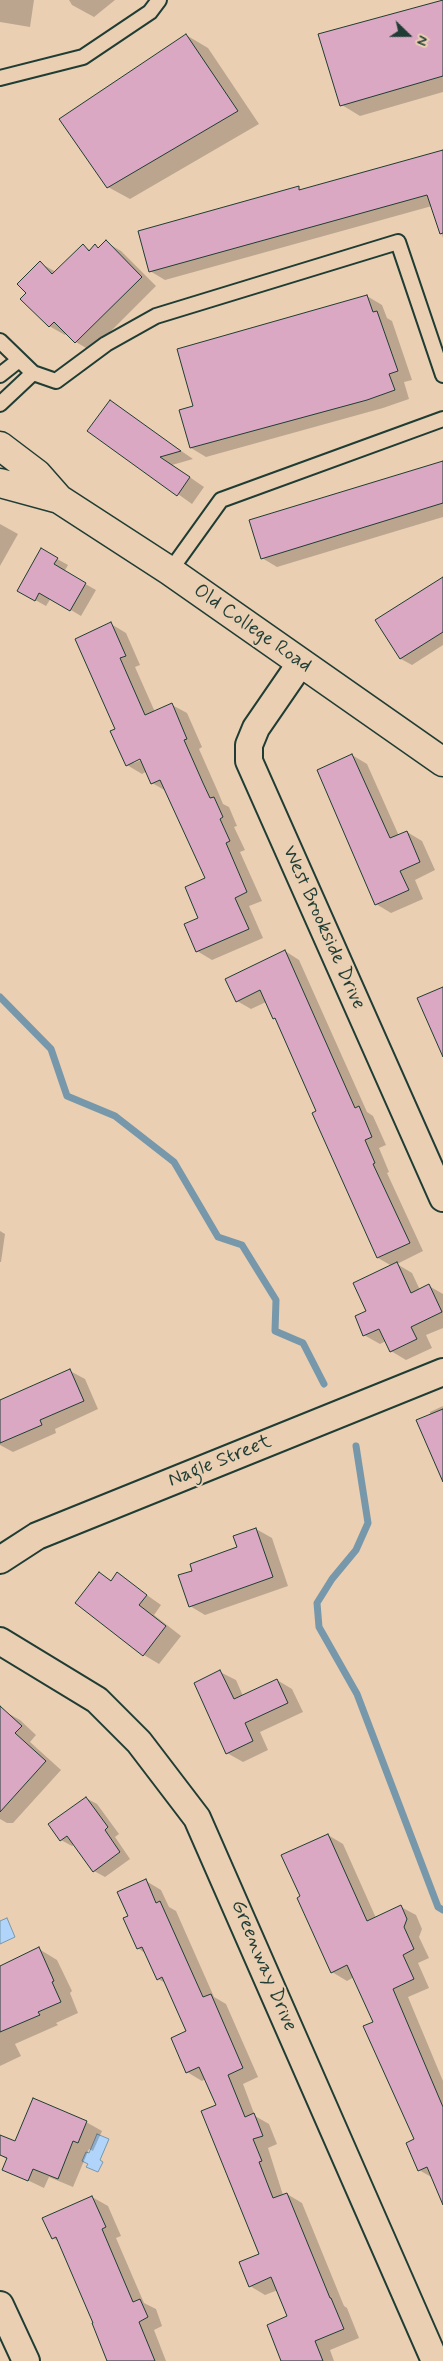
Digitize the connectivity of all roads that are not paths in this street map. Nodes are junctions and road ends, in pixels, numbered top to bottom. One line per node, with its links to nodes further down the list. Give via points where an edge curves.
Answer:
1 (158, 0): 2 (lane, via 150,12 83,57)
2 (0, 78)
3 (0, 341): 4 (lane)
4 (19, 360): 5 (lane); 6 (lane)
5 (33, 373): 7 (lane, via 56,381 106,344 156,316 398,242); 8 (lane)
6 (0, 374)
7 (443, 375)
8 (0, 404)
9 (443, 419): 13 (lane, via 220,500)
10 (0, 446): 12 (street, Old College Road, via 37,474)
11 (0, 483): 12 (street, Old College Road)
12 (59, 499): 13 (street, Old College Road)
13 (170, 572): 14 (street, Old College Road)
14 (300, 664): 15 (street, Old College Road); 16 (street, West Brookside Drive, via 256,728 249,745 249,761)
15 (443, 762)
16 (443, 1198)
17 (443, 1372): 18 (street, Nagle Street, via 37,1536)
18 (0, 1560)
19 (0, 1641): 22 (street, Greenway Drive, via 96,1700 139,1742 197,1818)
20 (0, 2305): 21 (street)
21 (26, 2361)
22 (435, 2361)

